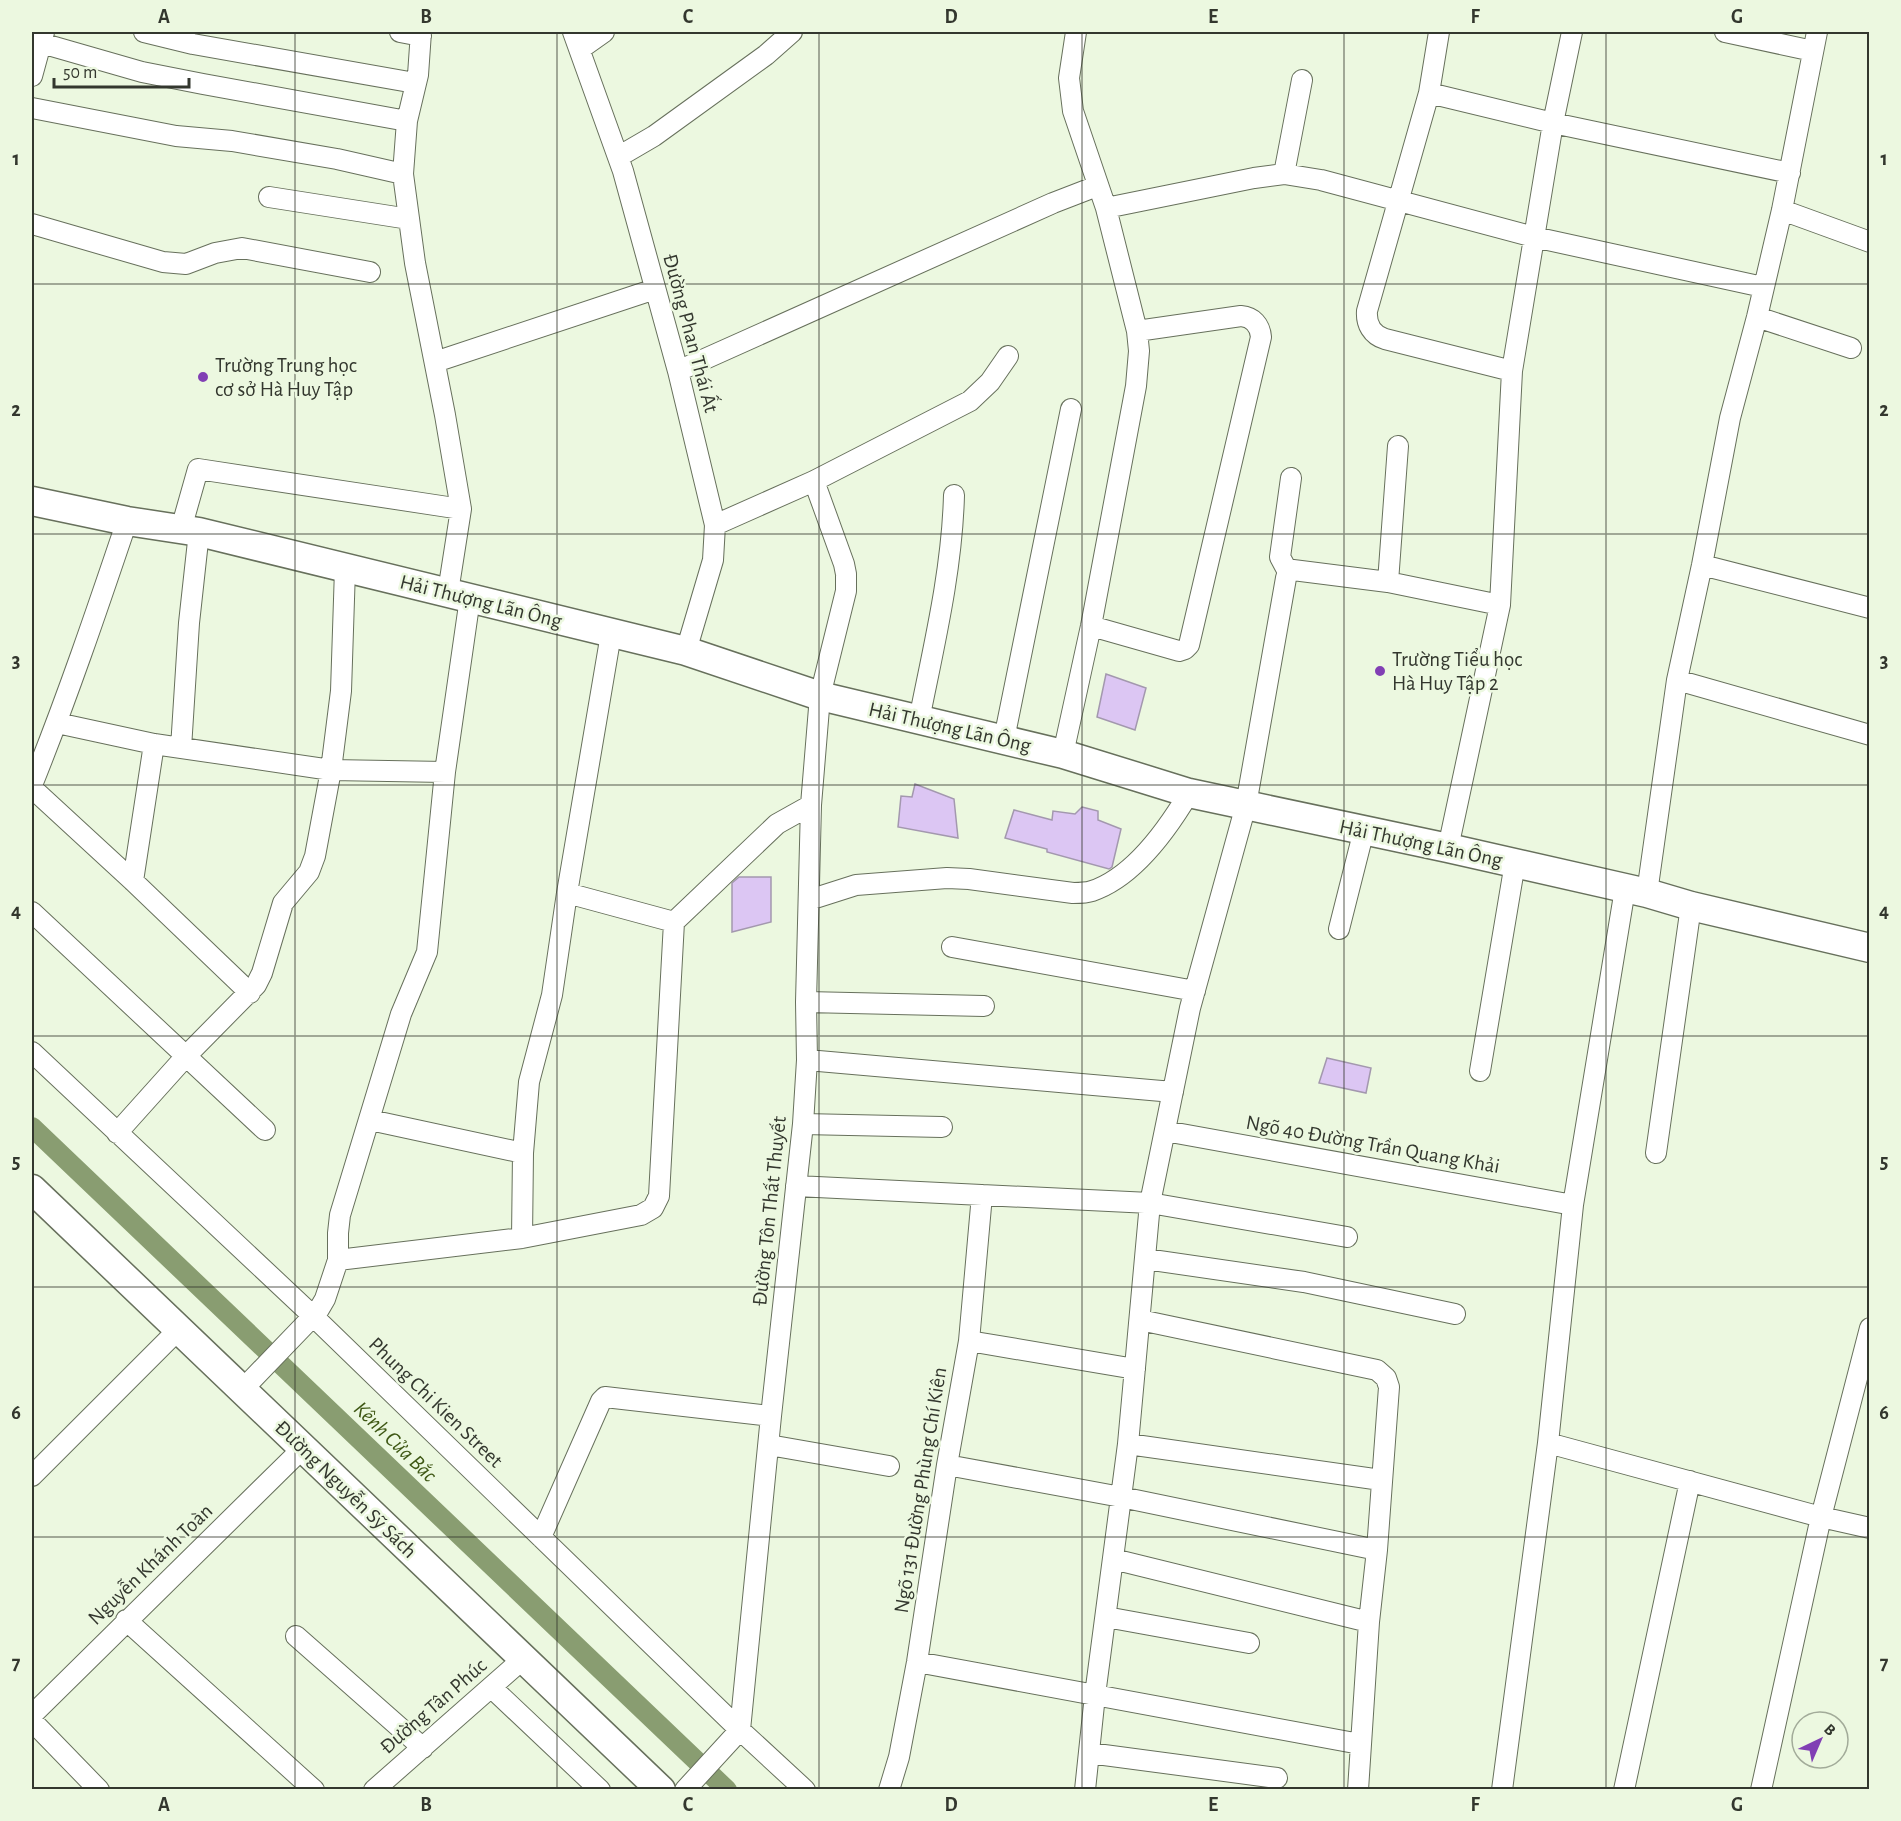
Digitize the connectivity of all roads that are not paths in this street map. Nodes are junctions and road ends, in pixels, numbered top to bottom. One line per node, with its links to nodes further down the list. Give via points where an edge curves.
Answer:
1 (144, 32): 15 (street)
2 (400, 32): 9 (street)
3 (604, 32): 11 (street)
4 (792, 32): 20 (street, via 748,69)
5 (1076, 32): 24 (street, via 1069,90)
6 (1439, 32): 16 (street)
7 (1572, 32): 19 (street)
8 (1725, 32): 12 (street)
9 (421, 34): 15 (street)
10 (42, 37): 13 (street); 18 (street, via 142,72)
11 (576, 40): 20 (street, Đường Phan Thái Ất)
12 (1815, 41): 21 (street)
13 (32, 76)
14 (1302, 80): 23 (street)
15 (415, 83): 18 (street)
16 (1430, 93): 19 (street); 26 (street)
17 (32, 108): 22 (street, via 176,136 338,159)
18 (407, 121): 22 (street)
19 (1553, 123): 21 (street); 31 (street)
20 (618, 157): 35 (street, Đường Phan Thái Ất)
21 (1790, 173): 28 (street)
22 (403, 174): 29 (street)
23 (1284, 174): 26 (street); 27 (street)
24 (1097, 186): 27 (street); 41 (street)
25 (270, 197): 29 (street)
26 (1398, 201): 31 (street); 42 (street, via 1366,310 1371,329 1380,338)
27 (1106, 208): 37 (street)
28 (1782, 210): 32 (street); 34 (street)
29 (409, 219): 40 (street)
30 (32, 224): 33 (street, via 163,262 186,264 242,248)
31 (1533, 237): 34 (street); 42 (street)
32 (1869, 242)
33 (370, 272)
34 (1763, 287): 36 (street)
35 (655, 289): 40 (street); 41 (street, Đường Phan Thái Ất)
36 (1757, 317): 38 (street); 53 (street, via 1731,417)
37 (1137, 331): 60 (street, via 1136,386); 60 (street, via 1241,316 1255,322 1261,337 1189,645 1179,651)
38 (1851, 348)
39 (1008, 356): 46 (street, via 990,382 970,401)
40 (435, 362): 49 (street)
41 (678, 371): 51 (street, Đường Phan Thái Ất)
42 (1512, 371): 58 (street)
43 (1071, 410): 68 (street)
44 (1398, 446): 56 (street)
45 (1291, 478): 55 (street, via 1280,557)
46 (814, 481): 51 (street); 64 (street, Đường Tôn Thất Thuyết, via 846,574 846,591)
47 (954, 495): 65 (street, via 950,562)
48 (32, 501): 50 (street, Hải Thượng Lãn Ông)
49 (461, 509): 52 (street, via 198,469); 57 (street)
50 (127, 521): 52 (street, Hải Thượng Lãn Ông); 66 (street)
51 (715, 525): 62 (street, Đường Phan Thái Ất, via 714,560)
52 (190, 531): 54 (street, Hải Thượng Lãn Ông); 70 (street)
53 (1702, 565): 59 (street); 63 (street)
54 (345, 569): 57 (street, Hải Thượng Lãn Ông); 72 (street, via 342,672)
55 (1288, 572): 56 (street); 77 (street)
56 (1388, 582): 58 (street)
57 (459, 595): 61 (street, Hải Thượng Lãn Ông); 73 (street)
58 (1500, 605): 79 (street)
59 (1869, 608)
60 (1091, 626): 71 (street)
61 (610, 634): 62 (street, Hải Thượng Lãn Ông); 83 (street)
62 (686, 651): 64 (street, Hải Thượng Lãn Ông)
63 (1677, 680): 67 (street); 82 (street)
64 (820, 696): 65 (street, Hải Thượng Lãn Ông); 76 (street, Đường Tôn Thất Thuyết)
65 (919, 720): 68 (street, Hải Thượng Lãn Ông)
66 (57, 723): 69 (street); 74 (street)
67 (1869, 735)
68 (1004, 739): 71 (street, Hải Thượng Lãn Ông)
69 (154, 744): 70 (street); 81 (street)
70 (181, 748): 72 (street)
71 (1063, 754): 75 (street, Hải Thượng Lãn Ông)
72 (331, 770): 73 (street); 92 (street, via 312,864 283,903 262,973)
73 (445, 772): 100 (street, via 427,952 401,1014)
74 (32, 787): 81 (street)
75 (1190, 793): 77 (street, Hải Thượng Lãn Ông); 84 (street, via 1143,855 1112,882 1090,892 947,878 856,885)
76 (811, 805): 84 (street, Đường Tôn Thất Thuyết); 87 (street, via 777,824)
77 (1246, 805): 78 (street, Hải Thượng Lãn Ông); 91 (street)
78 (1364, 830): 79 (street, Hải Thượng Lãn Ông); 88 (street)
79 (1448, 848): 80 (street, Hải Thượng Lãn Ông)
80 (1515, 863): 82 (street, Hải Thượng Lãn Ông); 98 (street)
81 (133, 881): 92 (street)
82 (1636, 891): 85 (street, Hải Thượng Lãn Ông); 112 (street)
83 (567, 893): 87 (street); 106 (street, via 552,995 529,1082)
84 (809, 900): 93 (street, Đường Tôn Thất Thuyết)
85 (1691, 906): 90 (street, Hải Thượng Lãn Ông); 107 (street)
86 (32, 912): 96 (street)
87 (674, 922): 114 (street, via 657,1203 641,1215)
88 (1339, 929)
89 (952, 947): 91 (street)
90 (1869, 948)
91 (1195, 991): 99 (street)
92 (250, 993): 96 (street)
93 (806, 1002): 94 (street); 97 (street, Đường Tôn Thất Thuyết)
94 (984, 1006)
95 (32, 1052): 105 (street, Phung Chi Kien Street)
96 (187, 1055): 103 (street); 105 (street)
97 (807, 1060): 99 (street); 101 (street, Đường Tôn Thất Thuyết)
98 (1480, 1071)
99 (1173, 1092): 104 (street)
100 (370, 1120): 106 (street); 116 (street, via 340,1215)
101 (803, 1124): 102 (street); 108 (street, Đường Tôn Thất Thuyết)
102 (942, 1127)
103 (265, 1130)
104 (1165, 1131): 111 (street); 112 (street, Ngõ 40 Đường Trần Quang Khải)
105 (117, 1133): 118 (street, Phung Chi Kien Street)
106 (523, 1153): 114 (street)
107 (1656, 1153)
108 (796, 1186): 110 (street); 125 (street, Đường Tôn Thất Thuyết)
109 (32, 1189): 121 (street, Đường Nguyễn Sỹ Sách)
110 (982, 1195): 111 (street); 122 (street, Ngõ 131 Đường Phùng Chí Kiên)
111 (1150, 1203): 113 (street); 115 (street)
112 (1573, 1205): 126 (street)
113 (1347, 1237)
114 (522, 1238): 116 (street)
115 (1145, 1259): 117 (street, via 1304,1282); 119 (street)
116 (338, 1260): 118 (street, via 325,1299)
117 (1455, 1314)
118 (314, 1317): 124 (street); 138 (street, Phung Chi Kien Street)
119 (1140, 1320): 123 (street); 133 (street, via 1377,1370 1389,1387)
120 (1869, 1328): 136 (street)
121 (179, 1329): 124 (street, Đường Nguyễn Sỹ Sách); 132 (street)
122 (969, 1341): 123 (street); 130 (street, Ngõ 131 Đường Phùng Chí Kiên)
123 (1135, 1369): 127 (street)
124 (251, 1380): 129 (street, Đường Nguyễn Sỹ Sách)
125 (771, 1416): 128 (street, Đường Tôn Thất Thuyết); 138 (street, via 605,1397)
126 (1548, 1443): 134 (street); 167 (street)
127 (1128, 1444): 133 (street); 135 (street)
128 (768, 1445): 131 (street); 152 (street, Đường Tôn Thất Thuyết)
129 (303, 1448): 142 (street, Nguyễn Khánh Toàn); 146 (street, Đường Nguyễn Sỹ Sách)
130 (947, 1465): 135 (street); 147 (street, Ngõ 131 Đường Phùng Chí Kiên)
131 (889, 1466)
132 (32, 1476)
133 (1381, 1480): 139 (street)
134 (1690, 1481): 136 (street); 168 (street)
135 (1121, 1497): 139 (street); 140 (street)
136 (1821, 1518): 137 (street); 169 (street)
137 (1869, 1528)
138 (541, 1537): 152 (street, Phung Chi Kien Street)
139 (1377, 1550): 143 (street)
140 (1113, 1559): 141 (street); 143 (street)
141 (1106, 1617): 145 (street); 149 (street)
142 (126, 1620): 150 (street, Nguyễn Khánh Toàn); 159 (street)
143 (1369, 1622): 153 (street)
144 (296, 1636): 154 (street)
145 (1249, 1643)
146 (523, 1659): 148 (street, Đường Tân Phúc); 162 (street, Đường Nguyễn Sỹ Sách)
147 (917, 1662): 149 (street); 164 (street, Ngõ 131 Đường Phùng Chí Kiên)
148 (492, 1688): 154 (street, Đường Tân Phúc); 161 (street)
149 (1095, 1695): 153 (street); 155 (street)
150 (32, 1715)
151 (32, 1721): 158 (street)
152 (735, 1736): 157 (street); 163 (street, Phung Chi Kien Street)
153 (1360, 1744): 166 (street)
154 (423, 1748): 160 (street, Đường Tân Phúc)
155 (1089, 1753): 156 (street); 165 (street)
156 (1277, 1778)
157 (690, 1785)
158 (99, 1790)
159 (315, 1790)
160 (374, 1790)
161 (600, 1790)
162 (661, 1790)
163 (805, 1790)
164 (889, 1790)
165 (1085, 1790)
166 (1358, 1790)
167 (1502, 1790)
168 (1624, 1790)
169 (1761, 1790)

